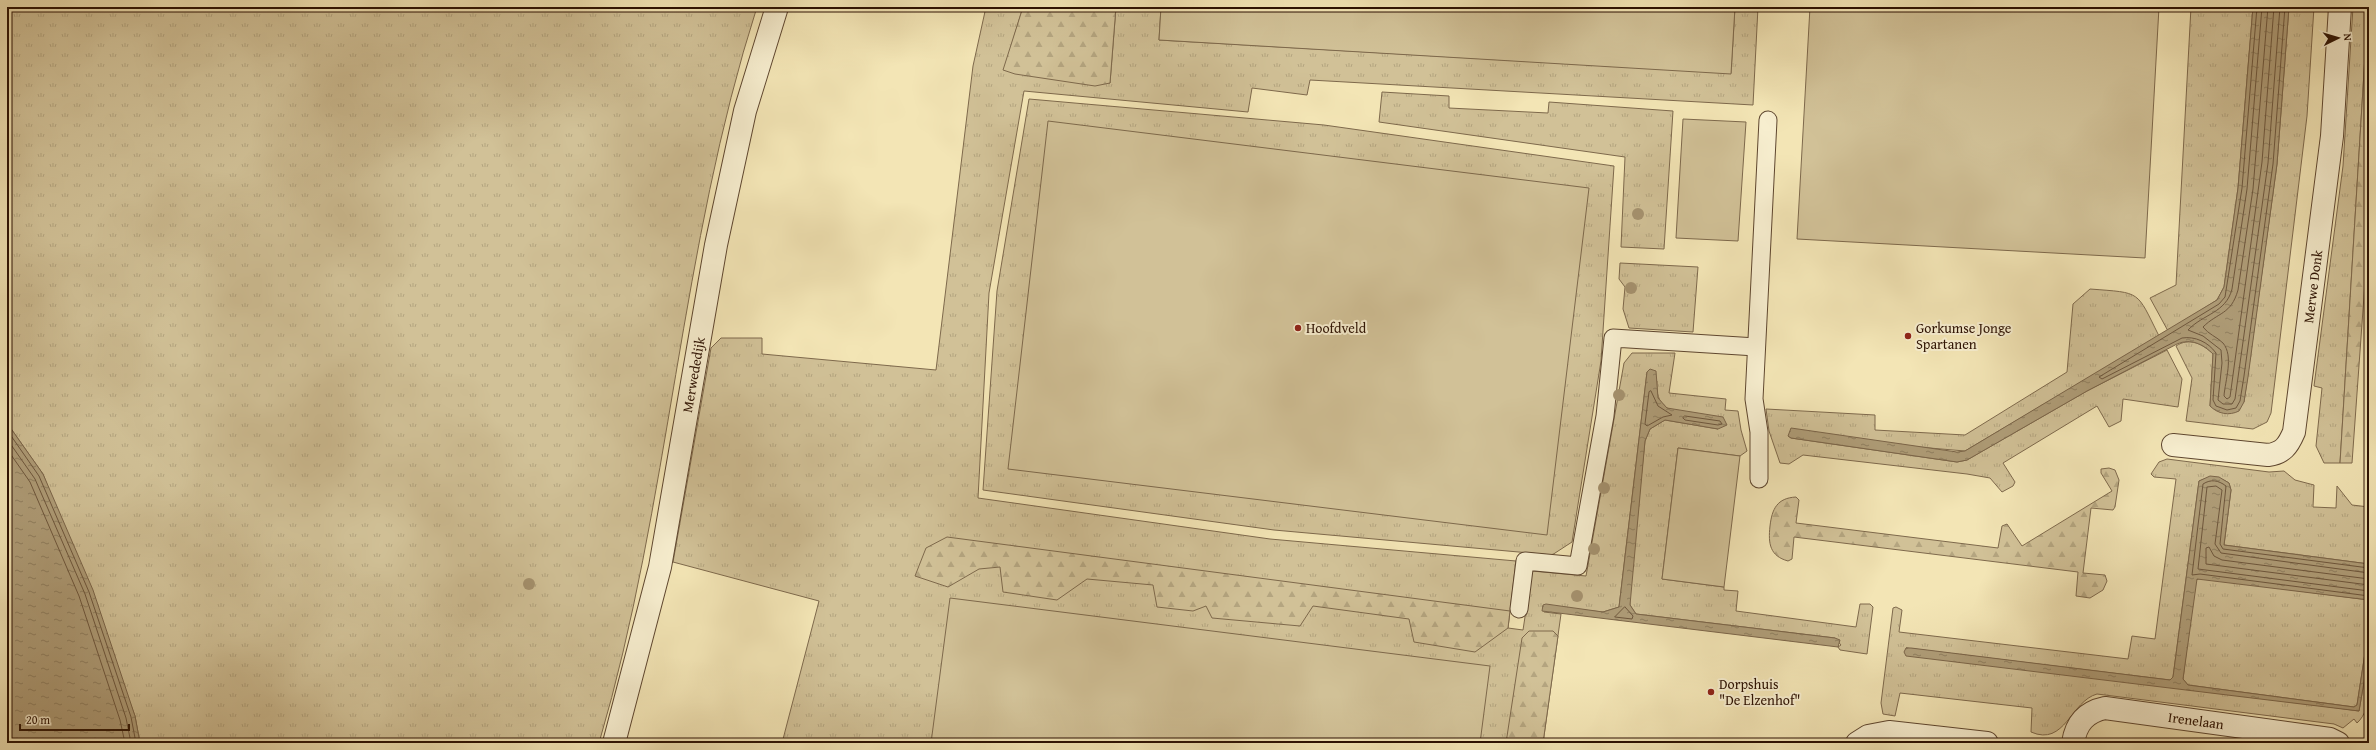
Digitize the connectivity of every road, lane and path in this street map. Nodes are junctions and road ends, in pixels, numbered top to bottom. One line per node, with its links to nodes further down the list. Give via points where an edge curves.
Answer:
1 (777, 7): 8 (street, Merwededijk, via 744,119 716,245 660,567)
2 (2340, 7): 5 (street, Merwe Donk, via 2332,136 2294,432 2284,450 2268,455)
3 (1768, 120): 4 (lane)
4 (1756, 347): 6 (lane, via 1754,399 1759,432); 7 (lane, via 1613,338 1605,416 1578,566 1525,561)
5 (2173, 445)
6 (1759, 479)
7 (1519, 609)
8 (614, 743)
9 (1857, 743): 10 (street, via 1868,736 1889,732)
10 (1988, 743)
11 (2073, 743): 12 (street, Irenelaan, via 2075,730 2080,722 2095,711 2106,708)
12 (2338, 743)

